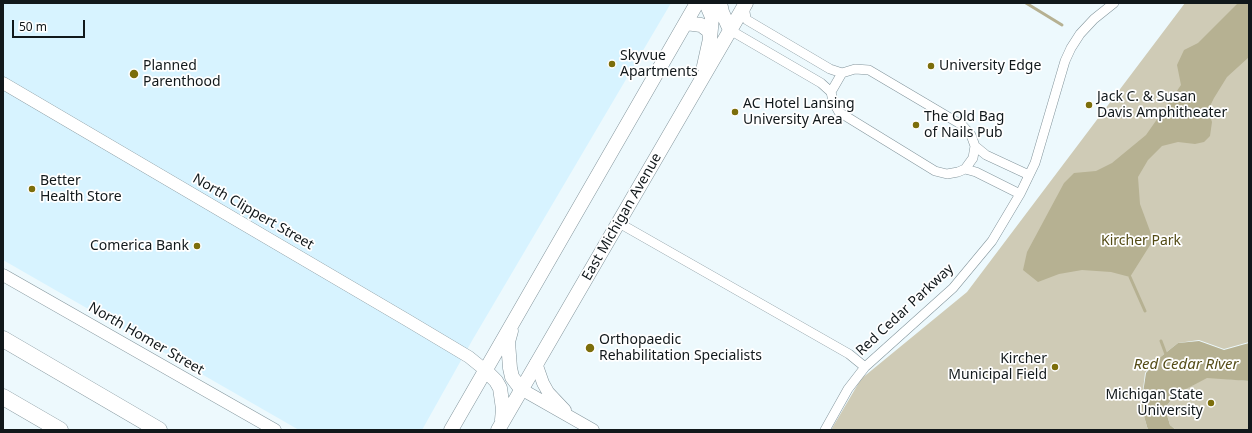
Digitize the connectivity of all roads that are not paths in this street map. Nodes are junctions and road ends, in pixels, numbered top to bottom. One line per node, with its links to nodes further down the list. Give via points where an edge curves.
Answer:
1 (697, 3): 7 (main road)
2 (706, 3): 9 (main road, via 712,17)
3 (720, 3): 8 (main road)
4 (728, 3): 6 (main road, via 735,6)
5 (1114, 3): 16 (street, Red Cedar Parkway, via 1094,19 1071,48)
6 (745, 5): 8 (main road, East Michigan Avenue); 10 (street, via 747,20 830,69)
7 (686, 23): 9 (main road, via 704,26 709,31); 20 (main road)
8 (730, 30): 12 (main road, East Michigan Avenue); 13 (street, via 821,82)
9 (710, 39): 12 (main road)
10 (842, 73): 13 (street); 14 (street, via 855,69 869,70 962,125 971,135)
11 (3, 83): 24 (street, North Clippert Street, via 469,357)
12 (700, 84): 18 (main road, East Michigan Avenue)
13 (831, 92): 15 (street, via 839,112 936,171 946,174)
14 (975, 146): 15 (street, via 973,158); 16 (street, via 986,155)
15 (965, 169): 17 (street)
16 (1029, 175): 17 (street, Red Cedar Parkway)
17 (1020, 194): 23 (street, Red Cedar Parkway, via 992,241 953,288)
18 (619, 223): 22 (main road, East Michigan Avenue); 23 (street, via 849,354)
19 (3, 275): 30 (street, North Homer Street)
20 (513, 321): 24 (main road); 25 (main road, via 508,342 509,361 512,377)
21 (9, 342): 29 (highway)
22 (536, 363): 25 (main road, East Michigan Avenue); 27 (street, via 548,392)
23 (865, 366): 34 (street, Red Cedar Parkway, via 848,389)
24 (485, 370): 31 (main road); 32 (main road, via 496,381 502,393 503,415)
25 (521, 389): 27 (street); 32 (main road, East Michigan Avenue)
26 (3, 397): 28 (highway)
27 (573, 418): 33 (street)
28 (60, 430)
29 (159, 430)
30 (275, 430)
31 (451, 430)
32 (498, 430)
33 (594, 430)
34 (825, 430)

